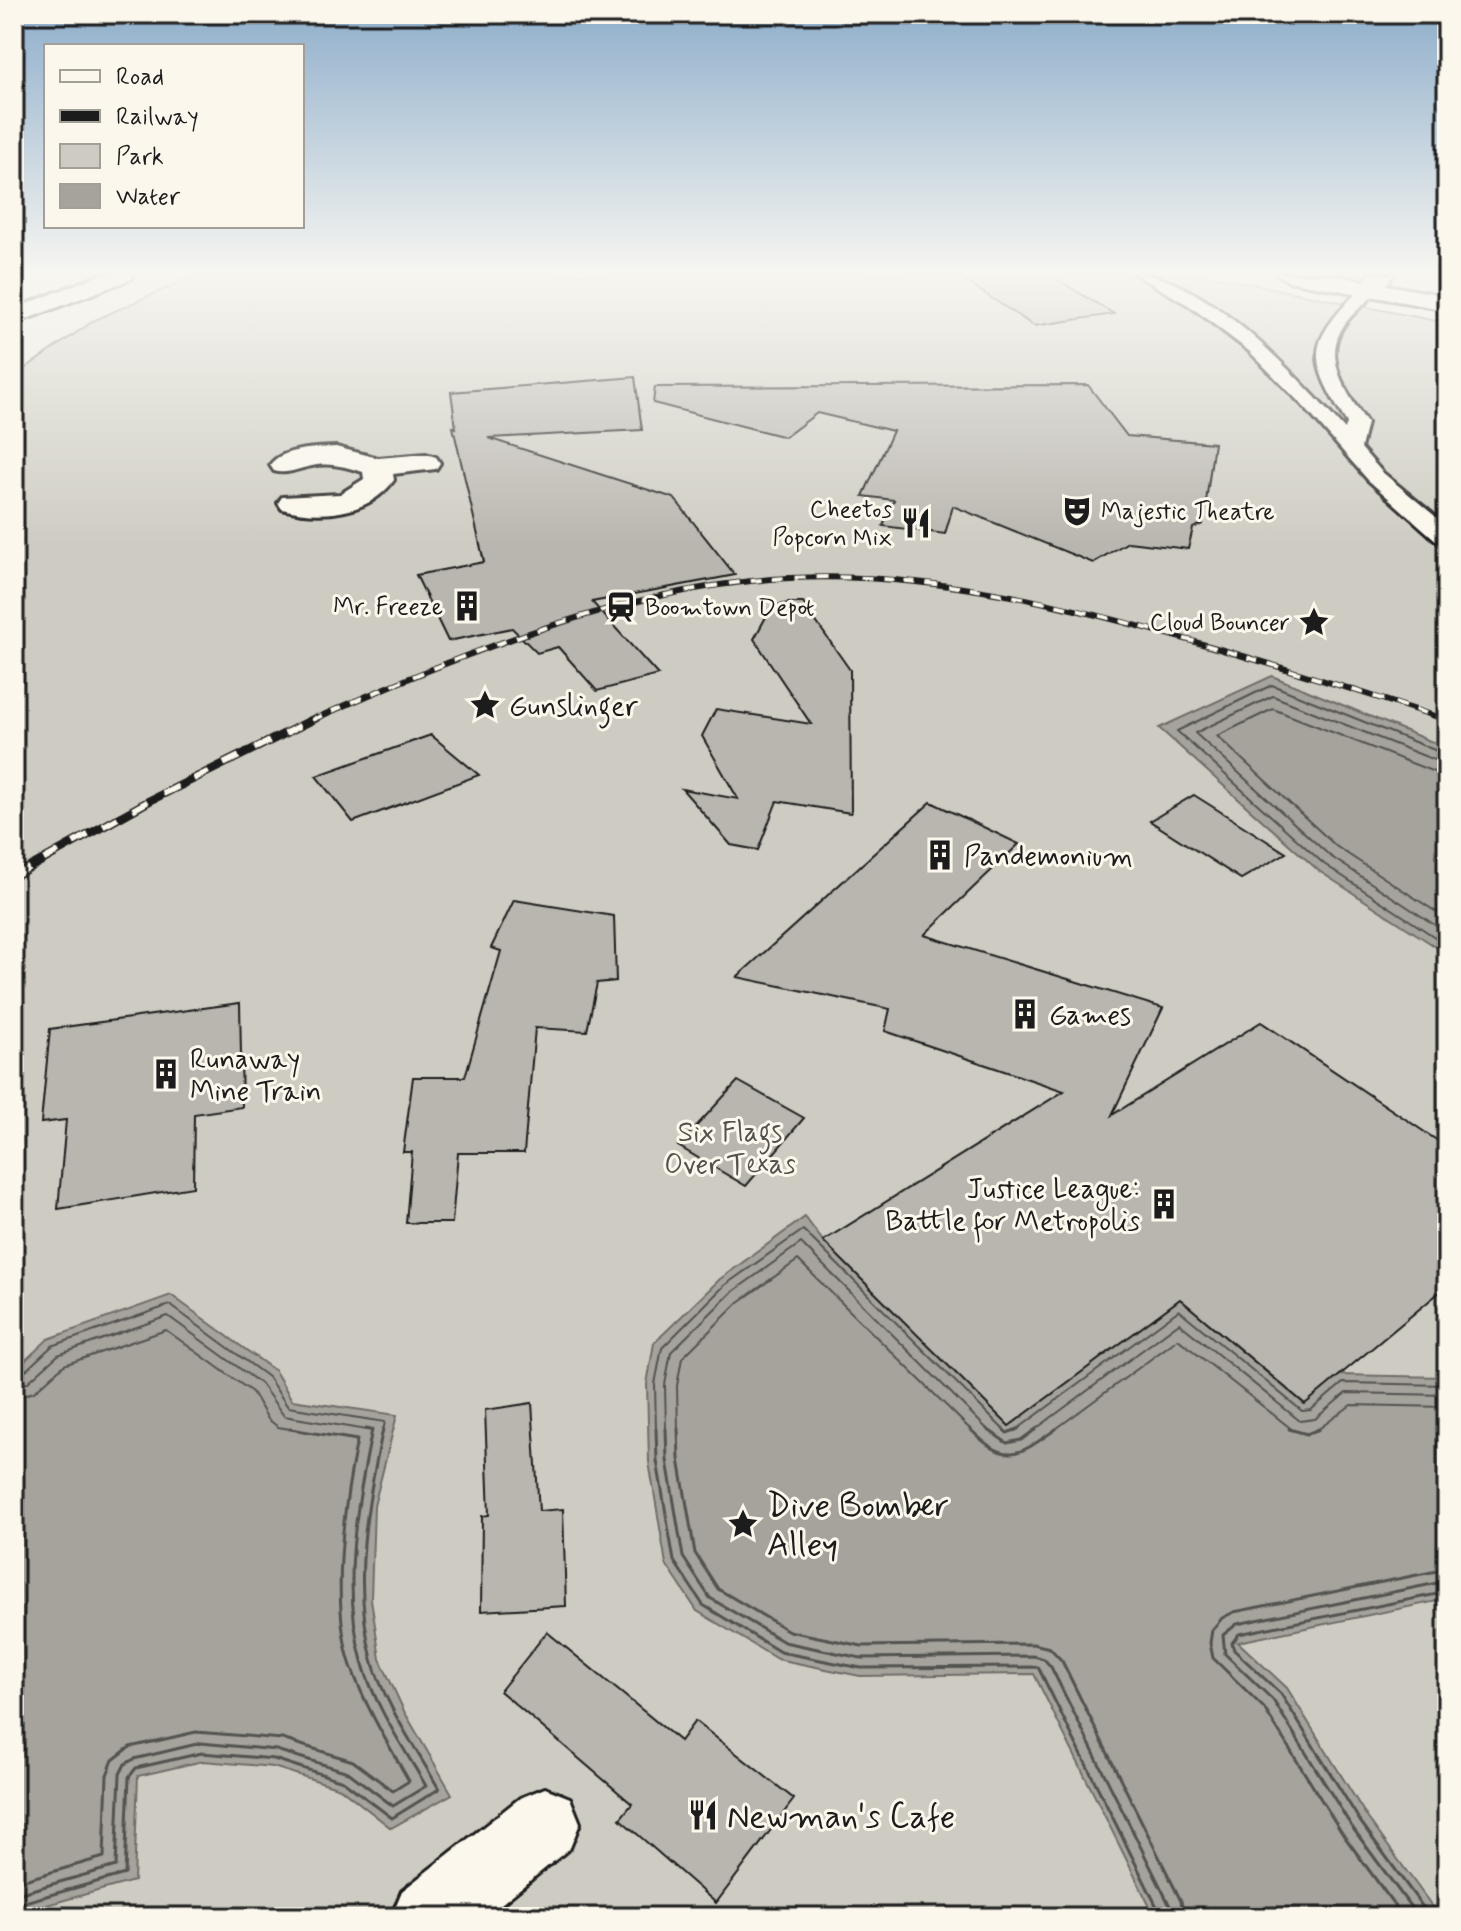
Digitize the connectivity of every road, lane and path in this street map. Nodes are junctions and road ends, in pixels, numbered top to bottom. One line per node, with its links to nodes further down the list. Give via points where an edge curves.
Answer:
1 (1272, 364): 3 (lane)
2 (1330, 364): 3 (lane, via 1357,423)
3 (1351, 449): 8 (lane)
4 (426, 463): 6 (street)
5 (284, 465): 6 (street, via 336,456)
6 (377, 467): 7 (street, via 379,480 362,497 315,506)
7 (293, 503)
8 (1447, 538)
9 (545, 1823): 10 (street)
10 (428, 1917)

